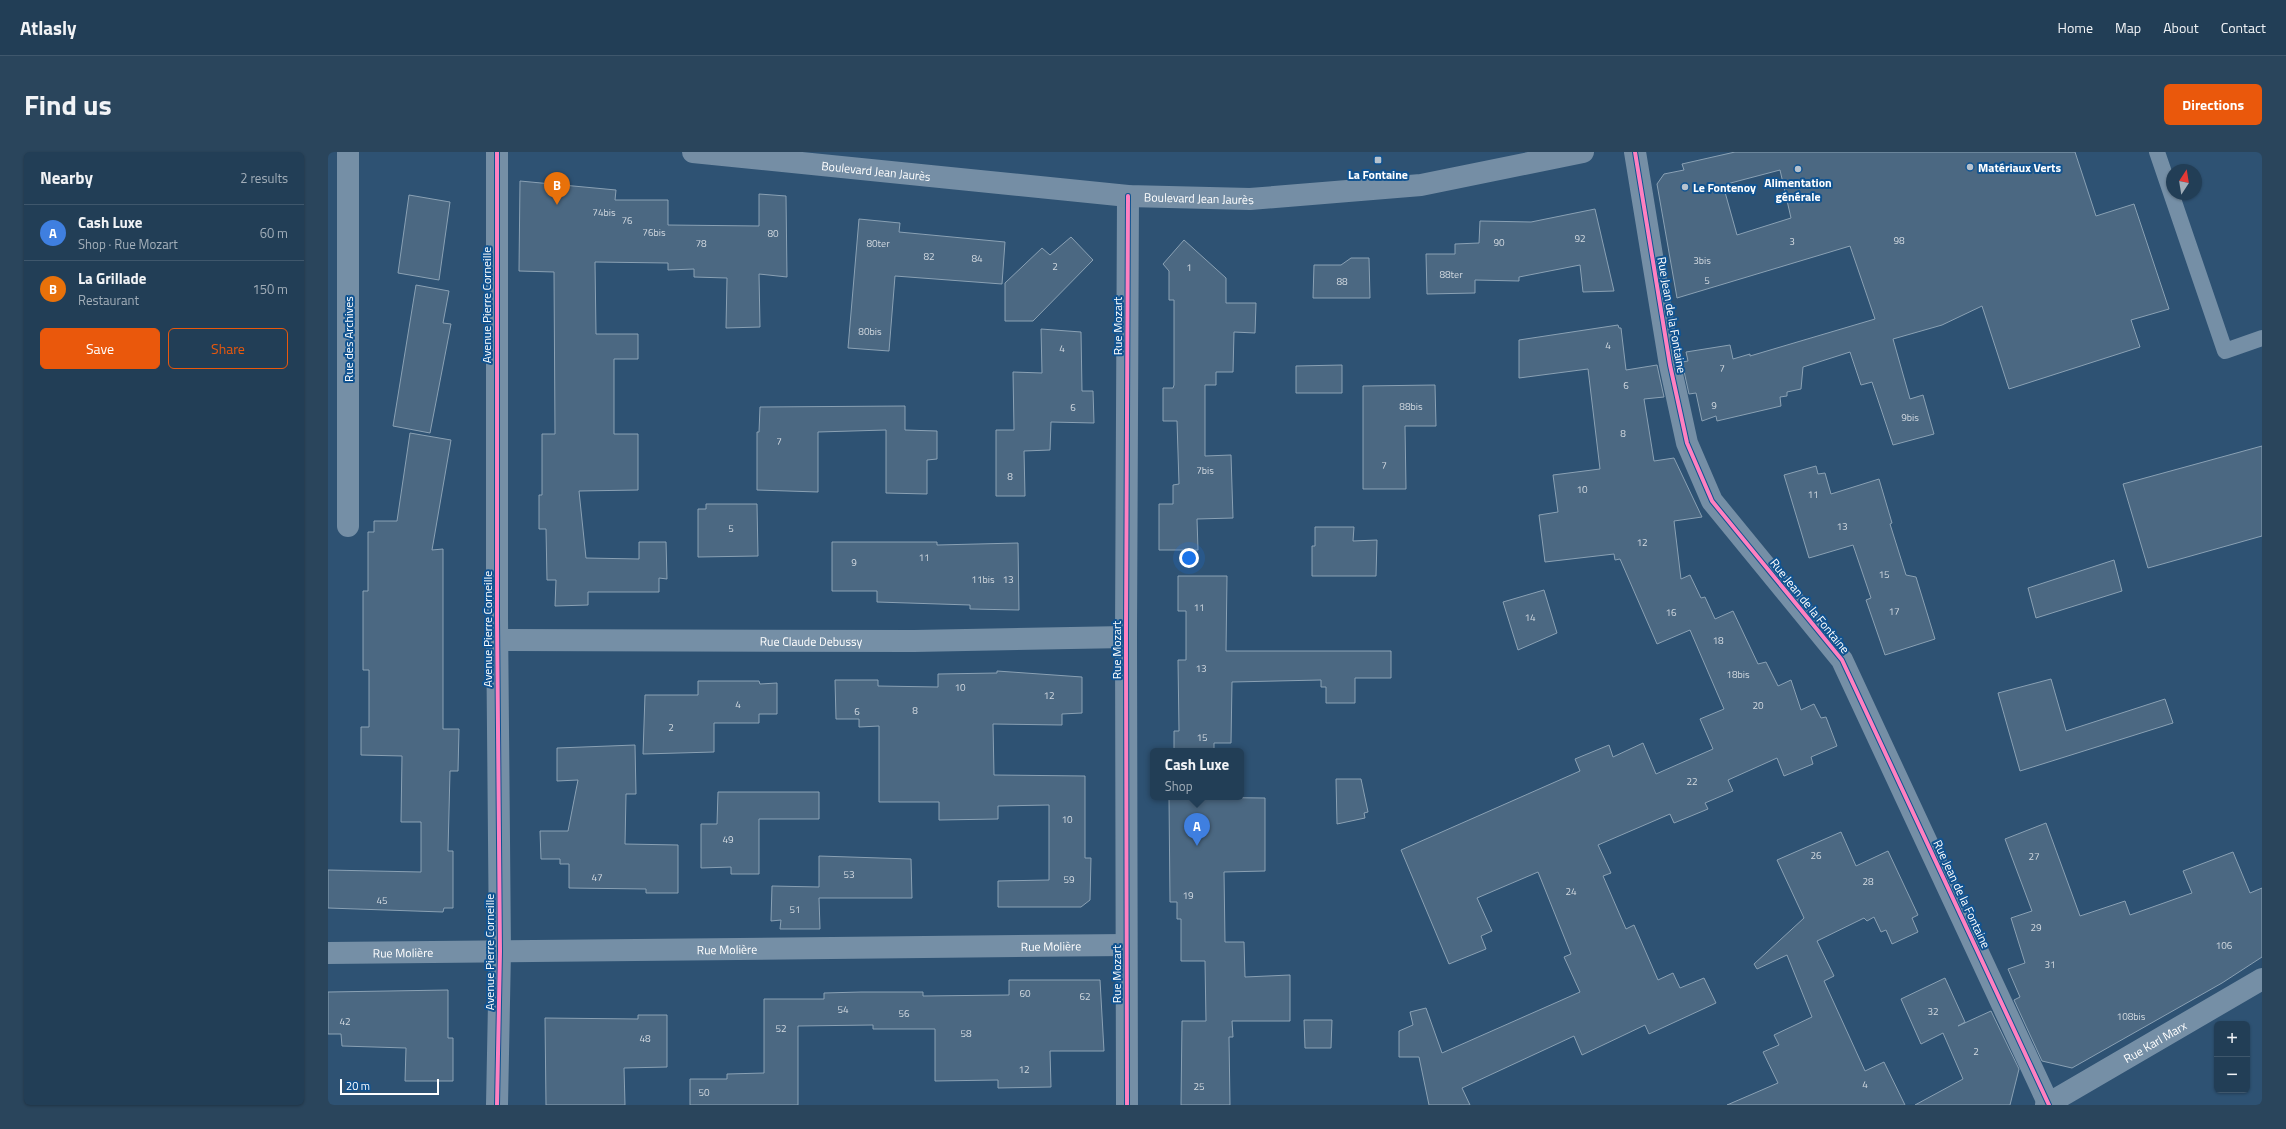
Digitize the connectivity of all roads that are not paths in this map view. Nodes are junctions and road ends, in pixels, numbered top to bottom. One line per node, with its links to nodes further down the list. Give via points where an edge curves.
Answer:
1 (348, 152): 9 (street, Rue des Archives)
2 (497, 152): 11 (street, Avenue Pierre Corneille)
3 (693, 152): 7 (main road, Boulevard Jean Jaurès)
4 (1583, 152): 7 (main road, Boulevard Jean Jaurès, via 1421,184 1250,199)
5 (1635, 152): 18 (street, Rue Jean de la Fontaine, via 1670,365 1687,443 1712,501 1842,660)
6 (2157, 152): 8 (lane, via 2224,351)
7 (1128, 196): 10 (street, Rue Mozart)
8 (2262, 338)
9 (348, 526)
10 (1126, 637): 11 (street, Rue Claude Debussy, via 914,641); 12 (street, Rue Mozart)
11 (497, 640): 13 (street, Avenue Pierre Corneille)
12 (1126, 945): 13 (street, Rue Molière); 17 (street, Rue Mozart)
13 (500, 951): 14 (street, Rue Molière); 16 (street, Avenue Pierre Corneille)
14 (328, 953)
15 (2262, 979): 18 (street, Rue Karl Marx)
16 (497, 1105)
17 (1127, 1105)
18 (2047, 1105)

